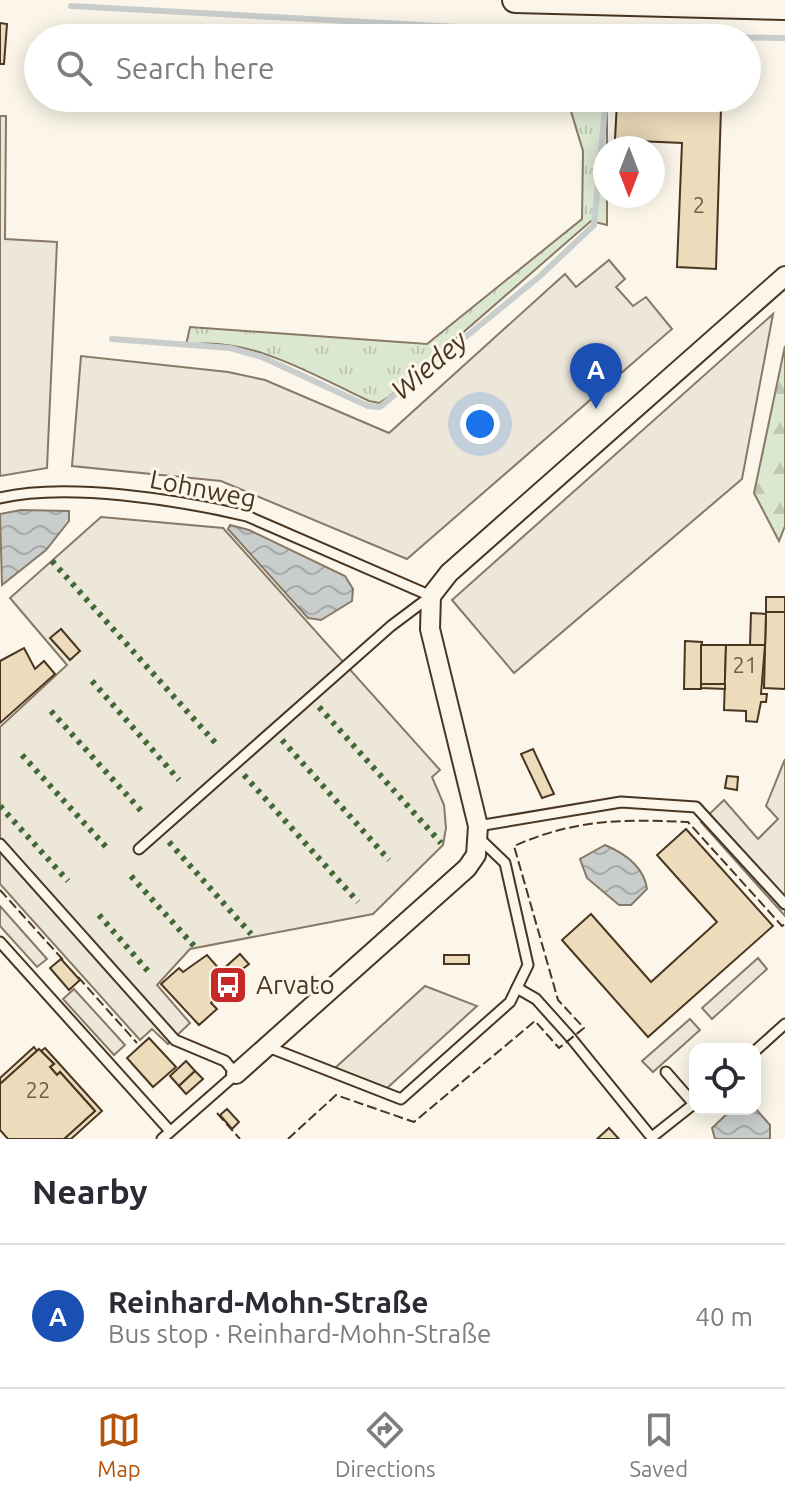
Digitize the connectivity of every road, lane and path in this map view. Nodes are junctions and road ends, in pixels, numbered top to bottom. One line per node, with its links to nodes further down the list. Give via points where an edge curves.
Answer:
1 (515, 0): 2 (main road)
2 (785, 7)
3 (785, 276): 5 (street, via 449,573)
4 (0, 498): 5 (lane, Lohnweg, via 27,491 73,492 221,510 247,516)
5 (431, 596): 6 (street, via 430,629); 8 (lane)
6 (479, 833): 9 (lane, via 621,802 696,807); 11 (lane, via 505,863 528,965); 14 (street, via 476,855 467,868)
7 (0, 844): 16 (lane, via 175,1040 225,1061)
8 (139, 849)
9 (785, 904)
10 (0, 942): 19 (lane)
11 (517, 988): 14 (lane, via 510,1002 401,1099); 20 (lane, via 536,999)
12 (785, 1024): 13 (lane)
13 (761, 1046)
14 (267, 1047): 16 (street)
15 (666, 1072): 17 (lane)
16 (236, 1074): 19 (lane)
17 (689, 1097)
18 (689, 1109): 20 (lane)
19 (170, 1131): 21 (lane)
20 (652, 1138)
21 (162, 1139)

